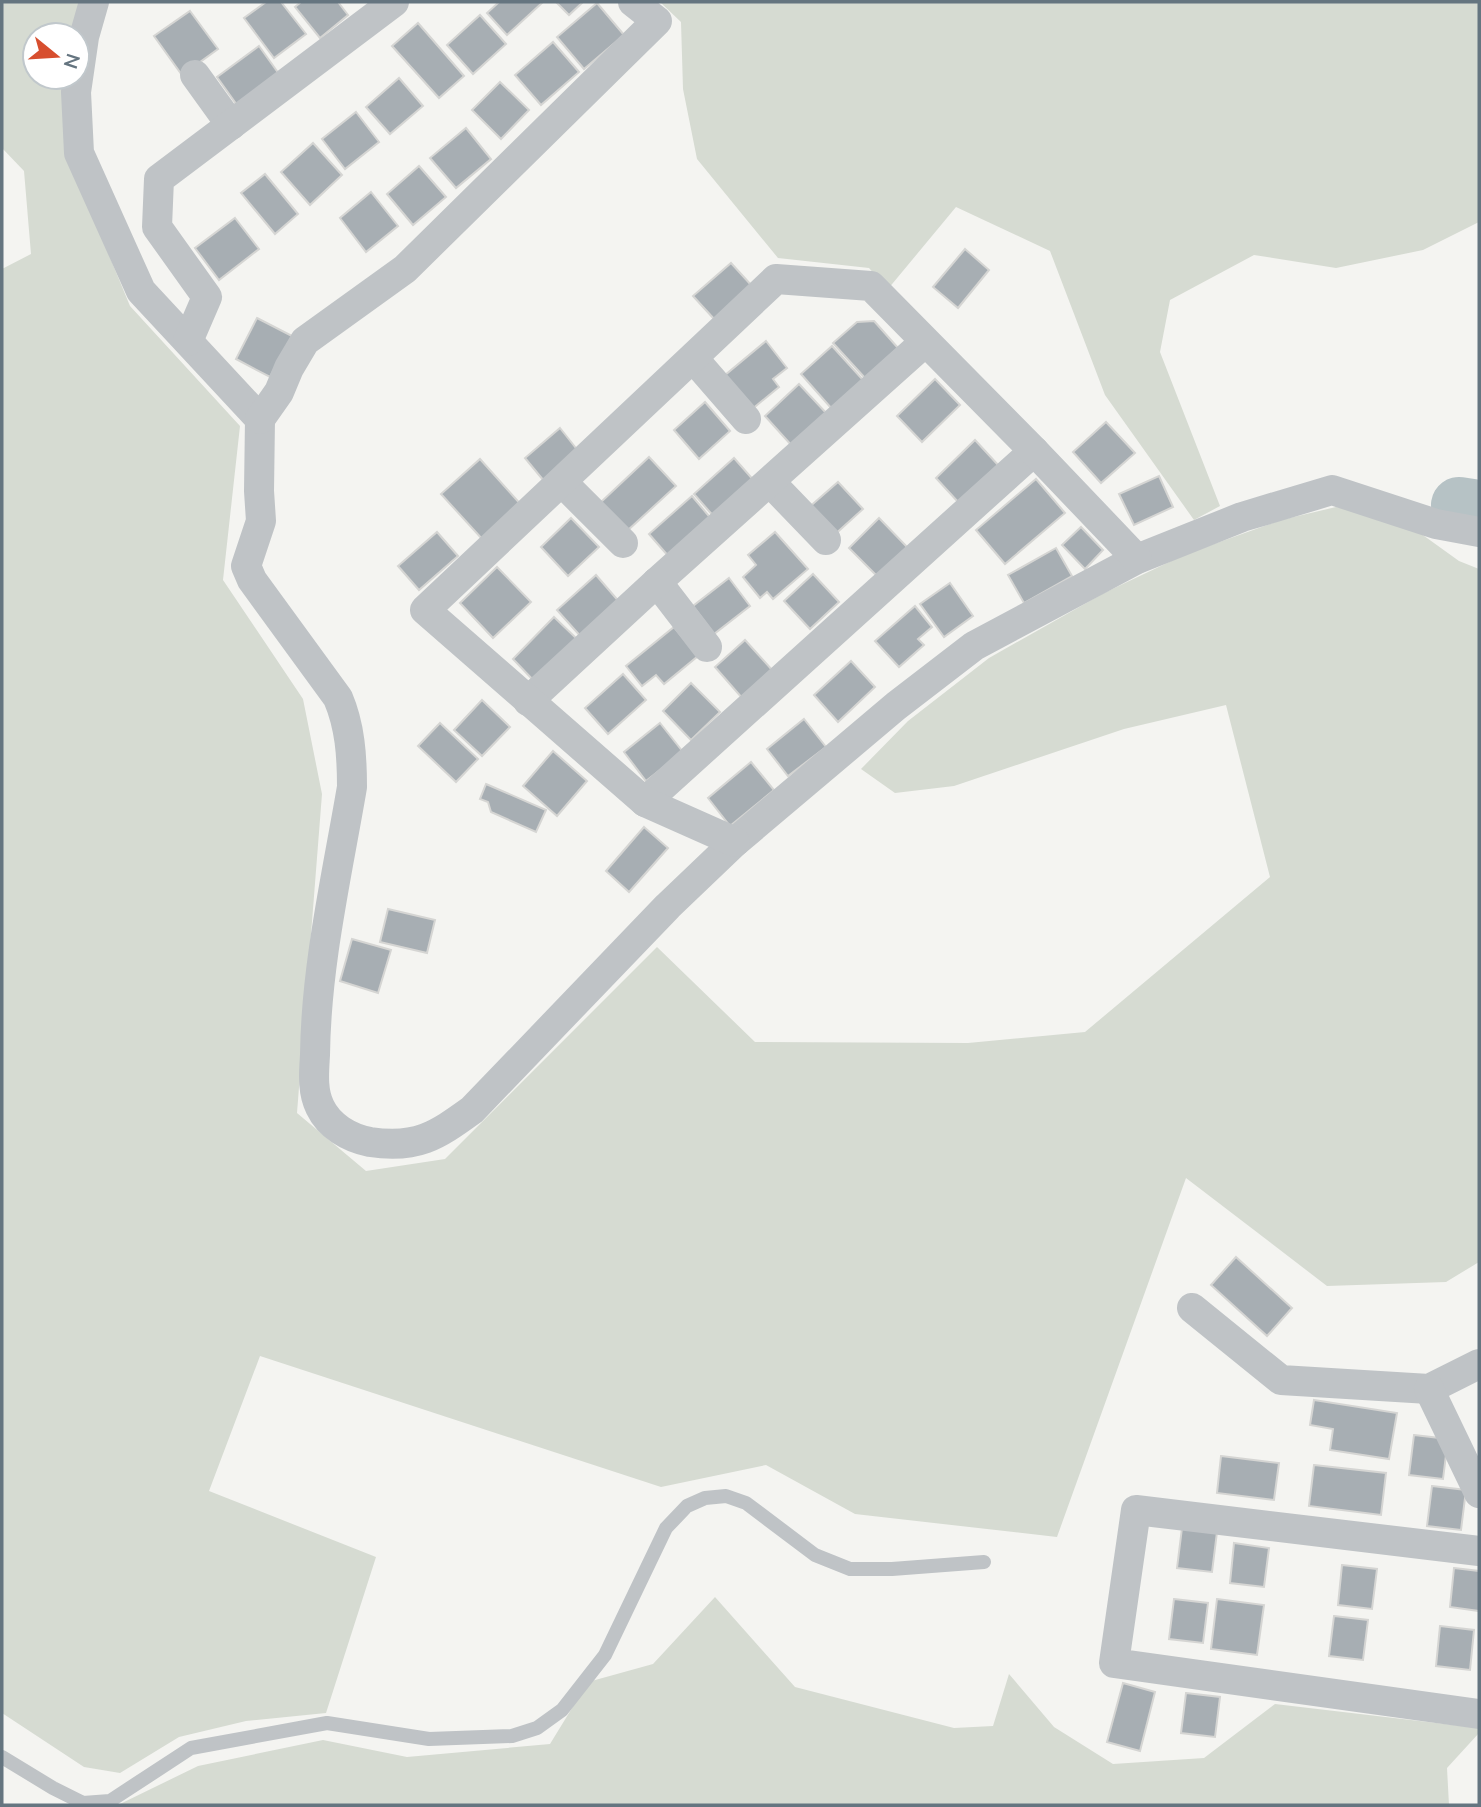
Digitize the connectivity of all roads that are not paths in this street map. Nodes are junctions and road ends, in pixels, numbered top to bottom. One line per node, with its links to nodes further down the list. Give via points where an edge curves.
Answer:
1 (94, 2): 6 (street, via 76,92 79,153 141,291)
2 (394, 2): 5 (street)
3 (633, 2): 9 (street, via 657,21 405,269 304,341)
4 (195, 75): 5 (street)
5 (231, 125): 6 (street, via 159,179 157,227 207,297)
6 (188, 341): 9 (street)
7 (925, 342): 8 (street, via 871,286 776,279); 11 (street); 13 (street)
8 (693, 358): 10 (street); 12 (street)
9 (261, 419): 22 (street, via 261,521 246,566 338,698 352,760 352,787 315,1022 314,1086 319,1106 332,1125 368,1142 393,1144 421,1141 445,1129 472,1110)
10 (746, 419)
11 (1034, 451): 17 (street); 21 (street)
12 (562, 482): 16 (street); 20 (street, via 425,610)
13 (770, 482): 15 (street); 18 (street)
14 (1479, 532): 17 (street, via 1436,524 1332,490 1242,517)
15 (826, 540)
16 (623, 543)
17 (1137, 559): 22 (street, via 974,646 895,706)
18 (657, 582): 19 (street); 20 (street)
19 (707, 647)
20 (528, 701): 21 (street)
21 (645, 802): 22 (street)
22 (735, 842)
23 (1192, 1308): 25 (street, via 1281,1380)
24 (1479, 1364): 25 (street)
25 (1429, 1389): 26 (street)
26 (1479, 1493)
27 (1479, 1551): 29 (street, via 1136,1510 1114,1663)
28 (984, 1562): 30 (lane, via 849,1569 815,1555 746,1503 726,1496 705,1498 687,1506 666,1528 605,1655 562,1710 537,1728 512,1736 429,1739 327,1723 191,1748 110,1801 83,1803)
29 (1479, 1714)
30 (2, 1758)

